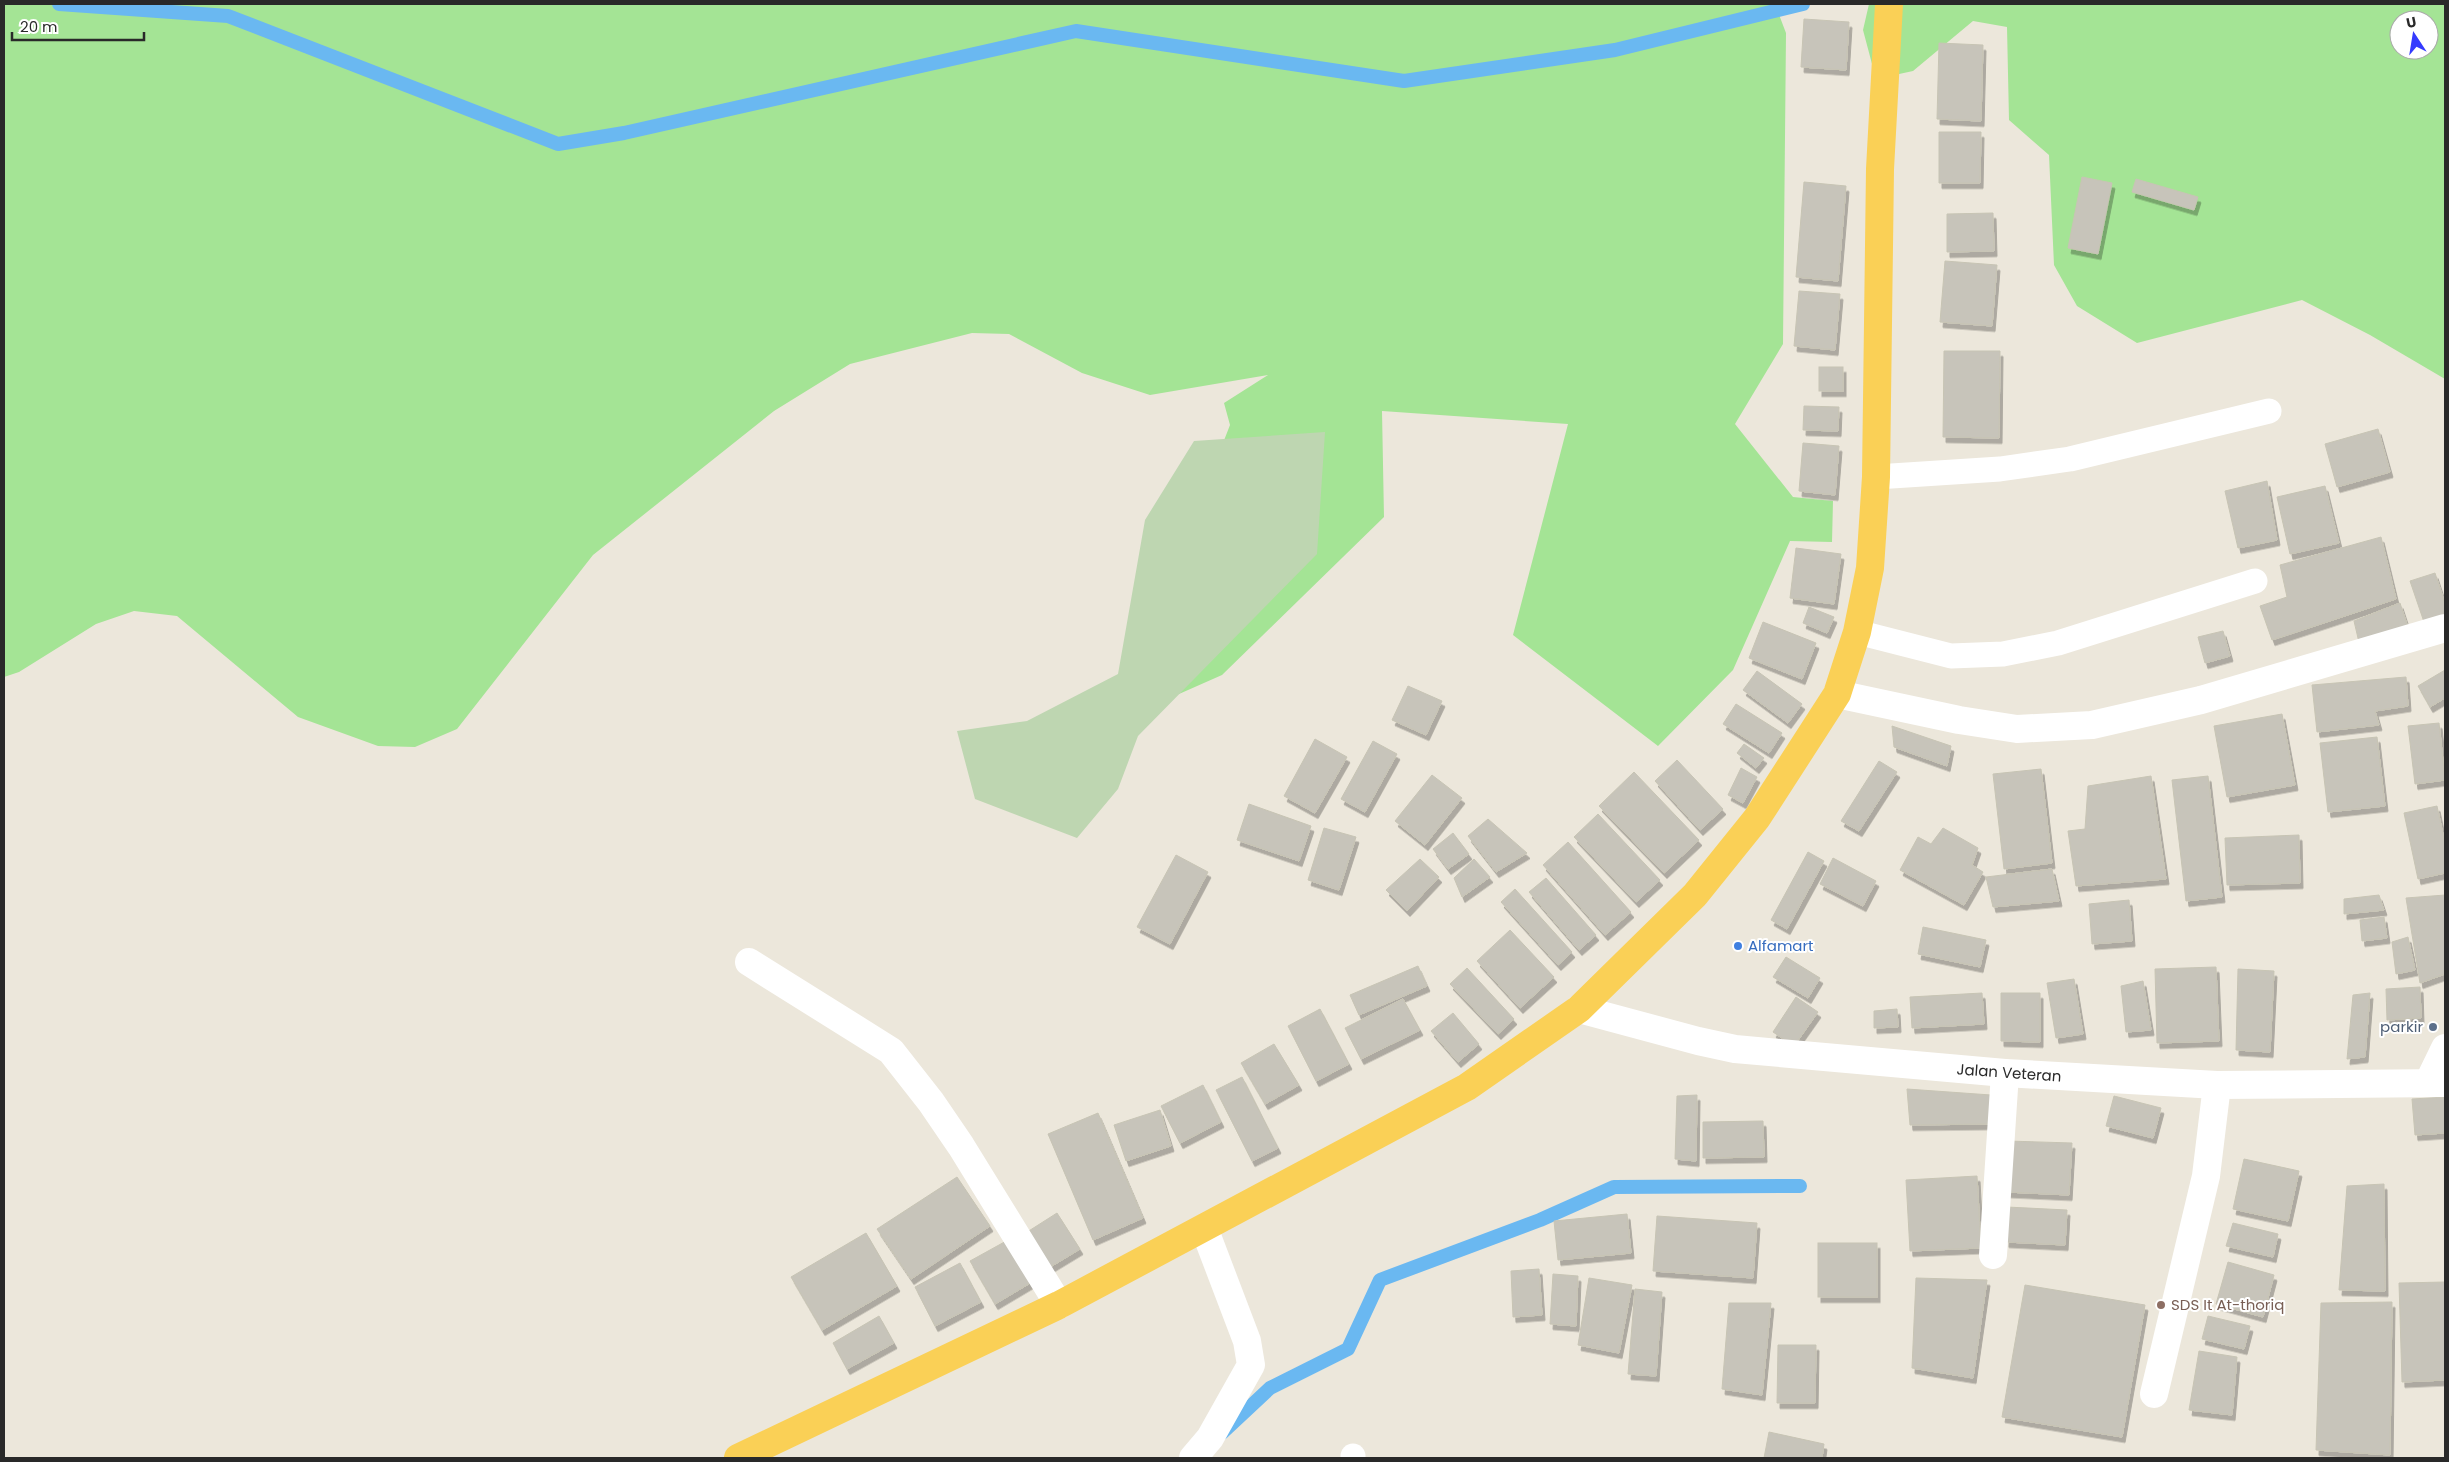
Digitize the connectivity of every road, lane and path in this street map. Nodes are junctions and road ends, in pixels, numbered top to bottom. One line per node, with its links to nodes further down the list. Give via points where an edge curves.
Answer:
1 (1889, 4): 3 (highway, via 1880,168)
2 (2269, 411): 3 (lane, via 2070,459 2000,469)
3 (1876, 477): 6 (highway, via 1870,568)
4 (2255, 580): 6 (lane, via 2058,643 2003,654 1951,656)
5 (2445, 628): 7 (street, via 2201,700 2092,725 2016,729)
6 (1857, 632): 7 (highway)
7 (1837, 694): 9 (highway, via 1757,818 1702,887)
8 (750, 962): 16 (street, via 891,1051 961,1146)
9 (1579, 1008): 11 (street, Jalan Veteran, via 1736,1049); 14 (highway, via 1467,1087)
10 (2445, 1048): 12 (street)
11 (2005, 1073): 13 (street, Jalan Veteran); 15 (street)
12 (2437, 1083): 13 (street, Jalan Veteran)
13 (2217, 1085): 17 (street, via 2206,1176)
14 (1204, 1228): 16 (highway); 18 (street, via 1247,1341 1250,1365)
15 (1993, 1255)
16 (1059, 1305): 19 (highway)
17 (2154, 1394)
18 (1202, 1448)
19 (738, 1458)

